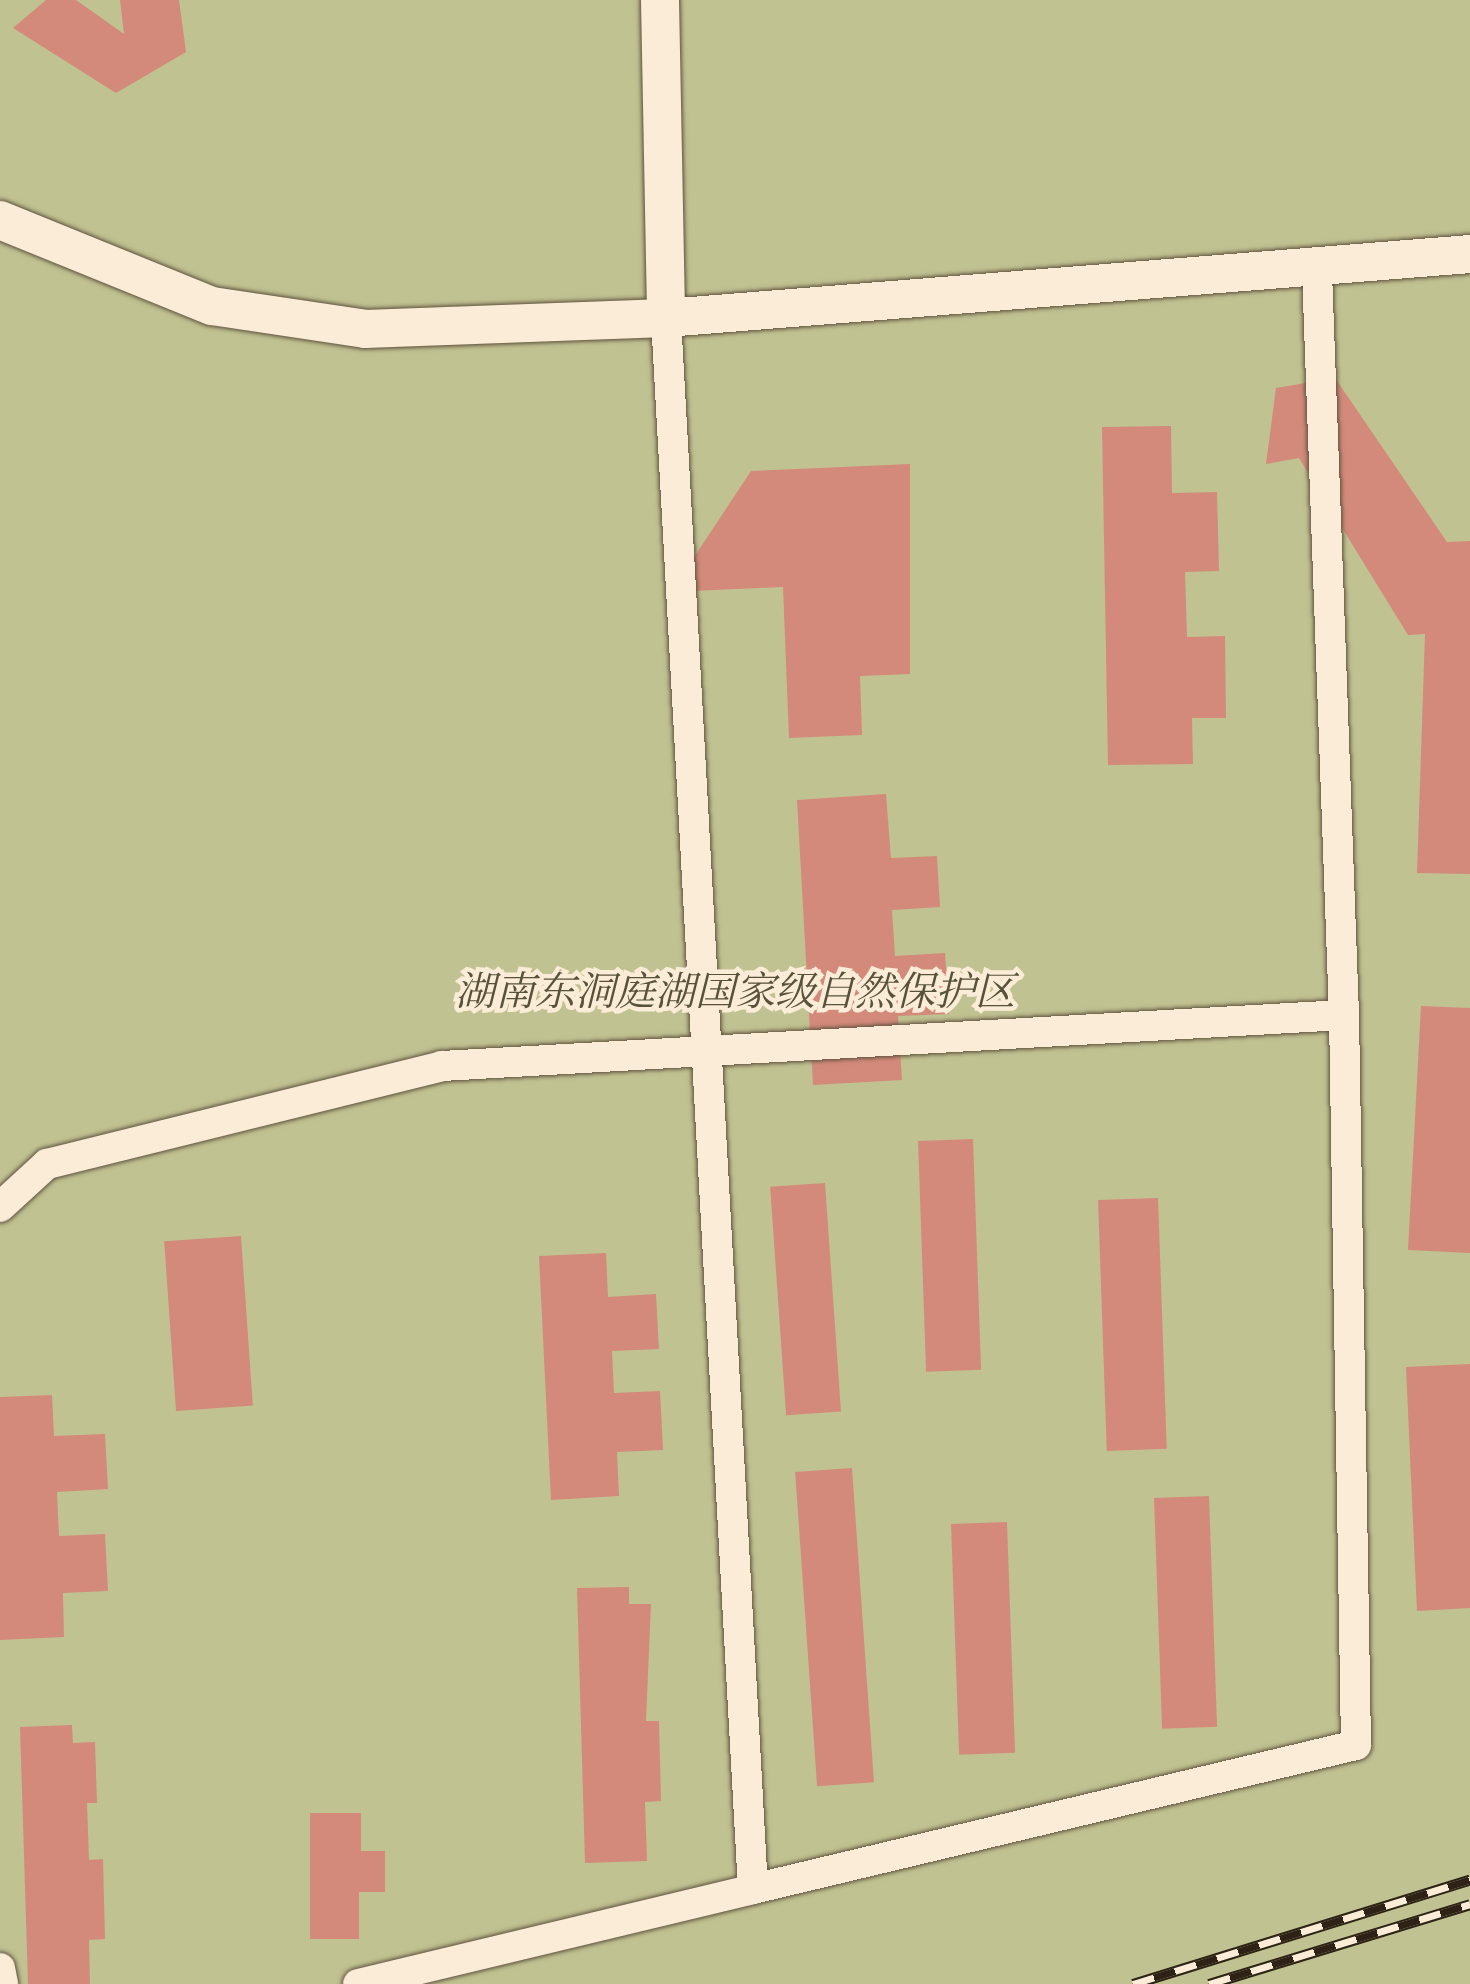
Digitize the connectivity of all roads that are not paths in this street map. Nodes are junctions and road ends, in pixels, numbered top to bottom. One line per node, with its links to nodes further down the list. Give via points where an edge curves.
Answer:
1 (660, 0): 5 (street)
2 (0, 220): 5 (street, via 212,306 365,329)
3 (1470, 254): 4 (street)
4 (1317, 270): 5 (street); 6 (street)
5 (666, 318): 7 (street)
6 (1344, 1016): 7 (street); 9 (street, via 1356,1745)
7 (708, 1050): 8 (street, via 442,1066 47,1164); 9 (street)
8 (0, 1207)
9 (754, 1889): 12 (street)
10 (0, 1968): 11 (street)
11 (4, 1984)
12 (358, 1984)

